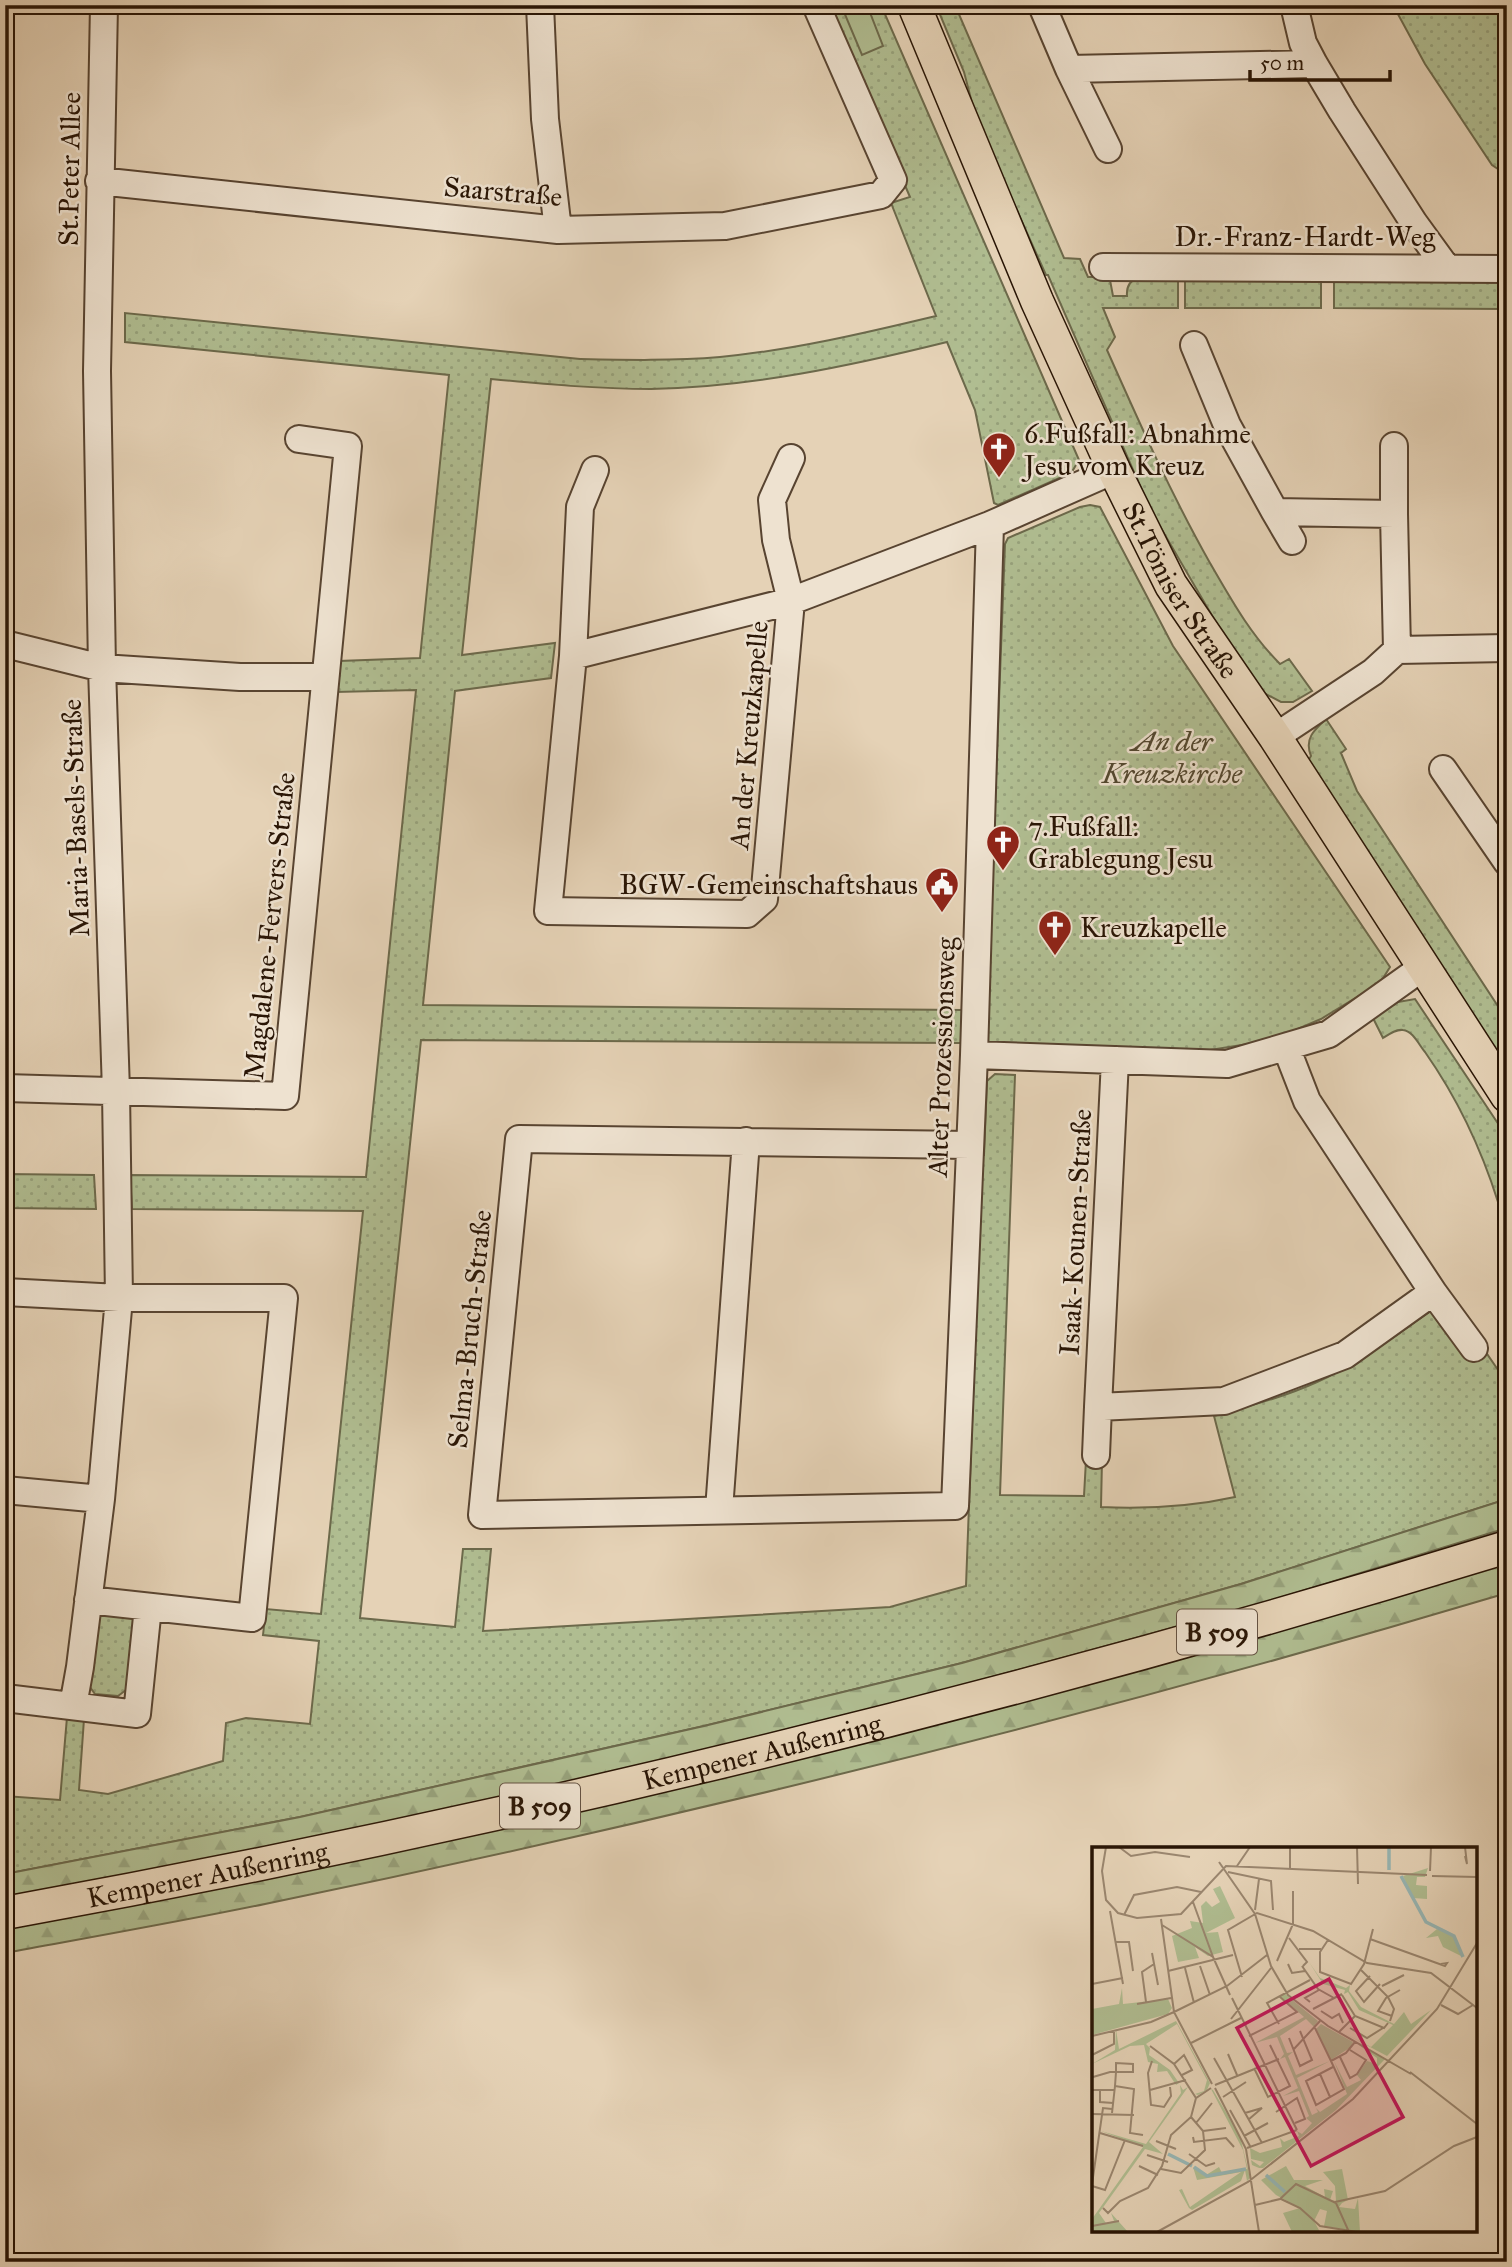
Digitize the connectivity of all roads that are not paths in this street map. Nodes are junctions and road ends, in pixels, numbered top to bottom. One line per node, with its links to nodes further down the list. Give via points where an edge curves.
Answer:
1 (104, 5): 10 (street, St.Peter Allee)
2 (540, 5): 11 (street, via 545,119)
3 (816, 5): 11 (street, Saarstraße, via 893,180 881,195 726,226)
4 (914, 5): 21 (main road, St.Töniser Straße, via 1037,301)
5 (1294, 5): 7 (street, via 1303,43)
6 (1043, 8): 8 (street)
7 (1314, 64): 8 (street); 13 (street)
8 (1069, 69): 9 (street)
9 (1108, 149)
10 (99, 181): 11 (street, Saarstraße); 15 (street, St.Peter Allee)
11 (558, 230)
12 (1103, 267): 13 (street, Dr.-Franz-Hardt-Weg)
13 (1446, 267): 14 (street, Dr.-Franz-Hardt-Weg)
14 (1507, 269)
15 (97, 335): 31 (street, Maria-Basels-Straße)
16 (1194, 345): 22 (street, via 1227,425)
17 (299, 439): 32 (street, via 348,446)
18 (1394, 446): 23 (street)
19 (791, 458): 26 (street, An der Kreuzkapelle, via 772,500)
20 (595, 470): 30 (street, An der Kreuzkapelle, via 580,507)
21 (1114, 470): 24 (street, An der Kreuzkapelle); 33 (main road, St.Töniser Straße, via 1171,585)
22 (1275, 512): 23 (street); 25 (street)
23 (1394, 514): 29 (street)
24 (990, 525): 26 (street, An der Kreuzkapelle); 38 (street, Alter Prozessionsweg)
25 (1292, 541)
26 (791, 601): 30 (street, An der Kreuzkapelle); 30 (street, An der Kreuzkapelle, via 764,899 747,914 548,911)
27 (5, 644): 31 (street)
28 (1507, 648): 29 (street)
29 (1397, 650): 33 (street, via 1373,672)
30 (573, 656)
31 (102, 668): 32 (street); 41 (street, Maria-Basels-Straße)
32 (325, 677): 41 (street, Magdalene-Fervers-Straße, via 285,1096)
33 (1275, 737): 36 (main road, St.Töniser Straße)
34 (1443, 769): 35 (street)
35 (1504, 851)
36 (1423, 967): 37 (street, via 1329,1034); 42 (main road, St.Töniser Straße)
37 (1286, 1047): 39 (street, via 1227,1063); 46 (street, via 1307,1101)
38 (974, 1055): 39 (street); 44 (street, Alter Prozessionsweg)
39 (1115, 1060): 49 (street, Isaak-Kounen-Straße)
40 (5, 1088): 41 (street)
41 (116, 1091): 47 (street, Maria-Basels-Straße)
42 (1507, 1096)
43 (746, 1141): 44 (street, Selma-Bruch-Straße); 54 (street); 54 (street, Selma-Bruch-Straße, via 519,1139 482,1515)
44 (970, 1145): 53 (street, Alter Prozessionsweg)
45 (5, 1292): 47 (street)
46 (1433, 1292): 48 (street); 49 (street, via 1345,1355 1224,1401)
47 (119, 1298): 52 (street, Maria-Basels-Straße); 57 (street, via 284,1298 252,1618)
48 (1474, 1348)
49 (1098, 1407): 50 (street, Isaak-Kounen-Straße)
50 (1096, 1455)
51 (5, 1490): 52 (street)
52 (101, 1499): 56 (street, Maria-Basels-Straße)
53 (955, 1506): 54 (street, Selma-Bruch-Straße)
54 (719, 1510)
55 (1507, 1547): 60 (main road, Kempener Außenring / B 509, via 1069,1674 652,1779 313,1854)
56 (88, 1600): 57 (street); 59 (street, Maria-Basels-Straße)
57 (148, 1607): 59 (street, via 137,1714)
58 (5, 1698): 59 (street)
59 (73, 1706)
60 (5, 1913)

